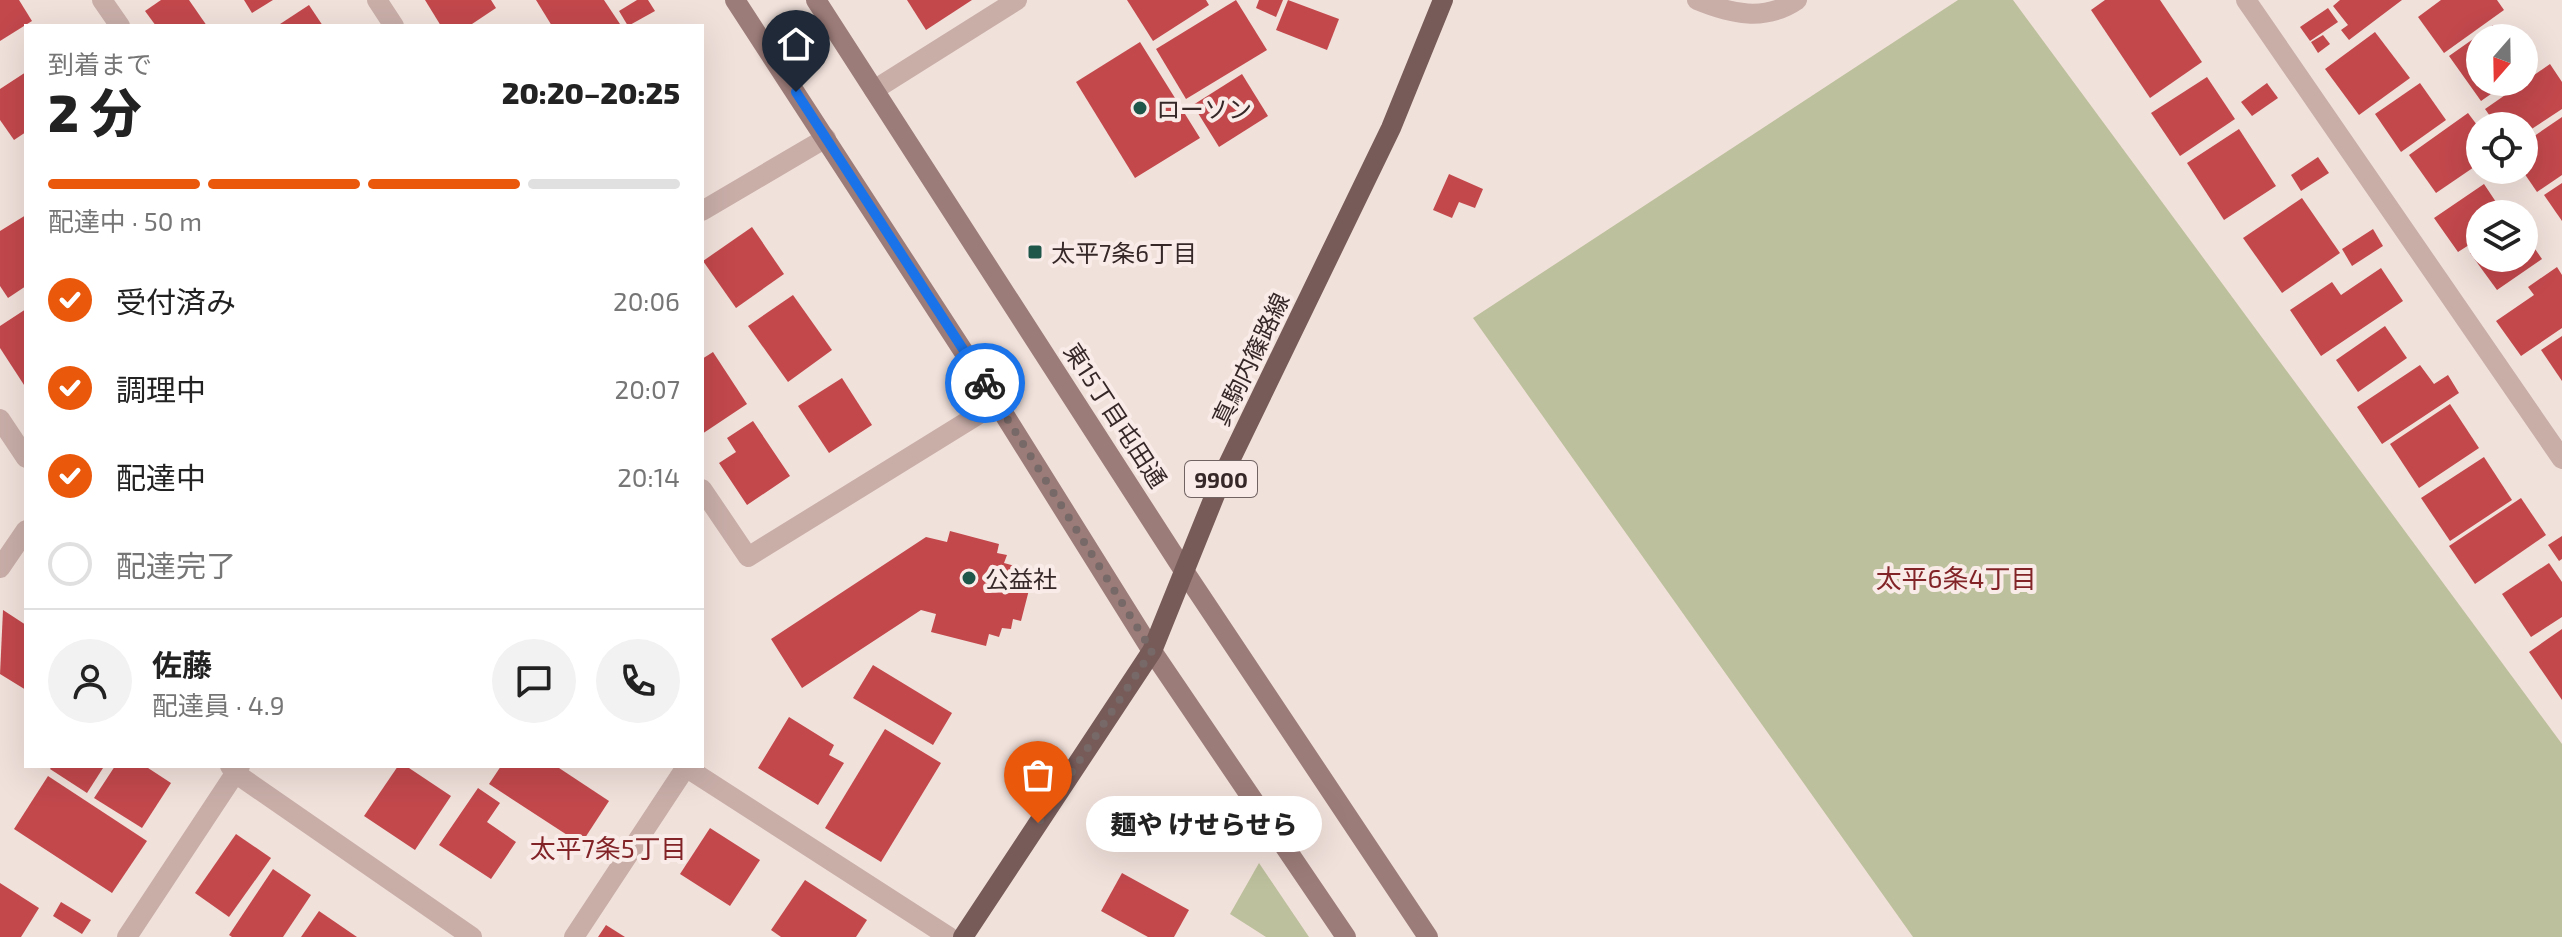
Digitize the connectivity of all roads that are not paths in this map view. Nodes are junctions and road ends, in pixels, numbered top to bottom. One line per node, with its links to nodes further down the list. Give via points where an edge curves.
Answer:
1 (102, 0): 10 (street)
2 (377, 0): 11 (street)
3 (735, 0): 13 (street)
4 (816, 0): 12 (street, 東15丁目屯田通)
5 (1017, 0): 12 (street)
6 (1443, 0): 22 (main road, 真駒内篠路線 / 9900, via 1391,128 1223,475)
7 (1697, 0): 8 (street, via 1740,15 1783,10)
8 (1797, 0)
9 (2246, 0): 18 (street)
10 (119, 24)
11 (393, 24)
12 (874, 90): 22 (street, 東15丁目屯田通)
13 (826, 138): 14 (street); 15 (street)
14 (704, 210)
15 (997, 403): 19 (street, via 748,557); 23 (street)
16 (0, 419): 17 (street)
17 (24, 455)
18 (2562, 459)
19 (704, 492)
20 (24, 533): 21 (street)
21 (0, 568)
22 (1186, 574): 23 (main road, 真駒内篠路線 / 9900); 33 (street, 東15丁目屯田通)
23 (1152, 651): 31 (main road, 真駒内篠路線 / 9900); 32 (street)
24 (235, 768): 27 (street); 28 (street)
25 (684, 768): 29 (street)
26 (688, 768): 30 (street)
27 (127, 937)
28 (472, 937)
29 (574, 937)
30 (949, 937)
31 (963, 937)
32 (1346, 937)
33 (1428, 937)

